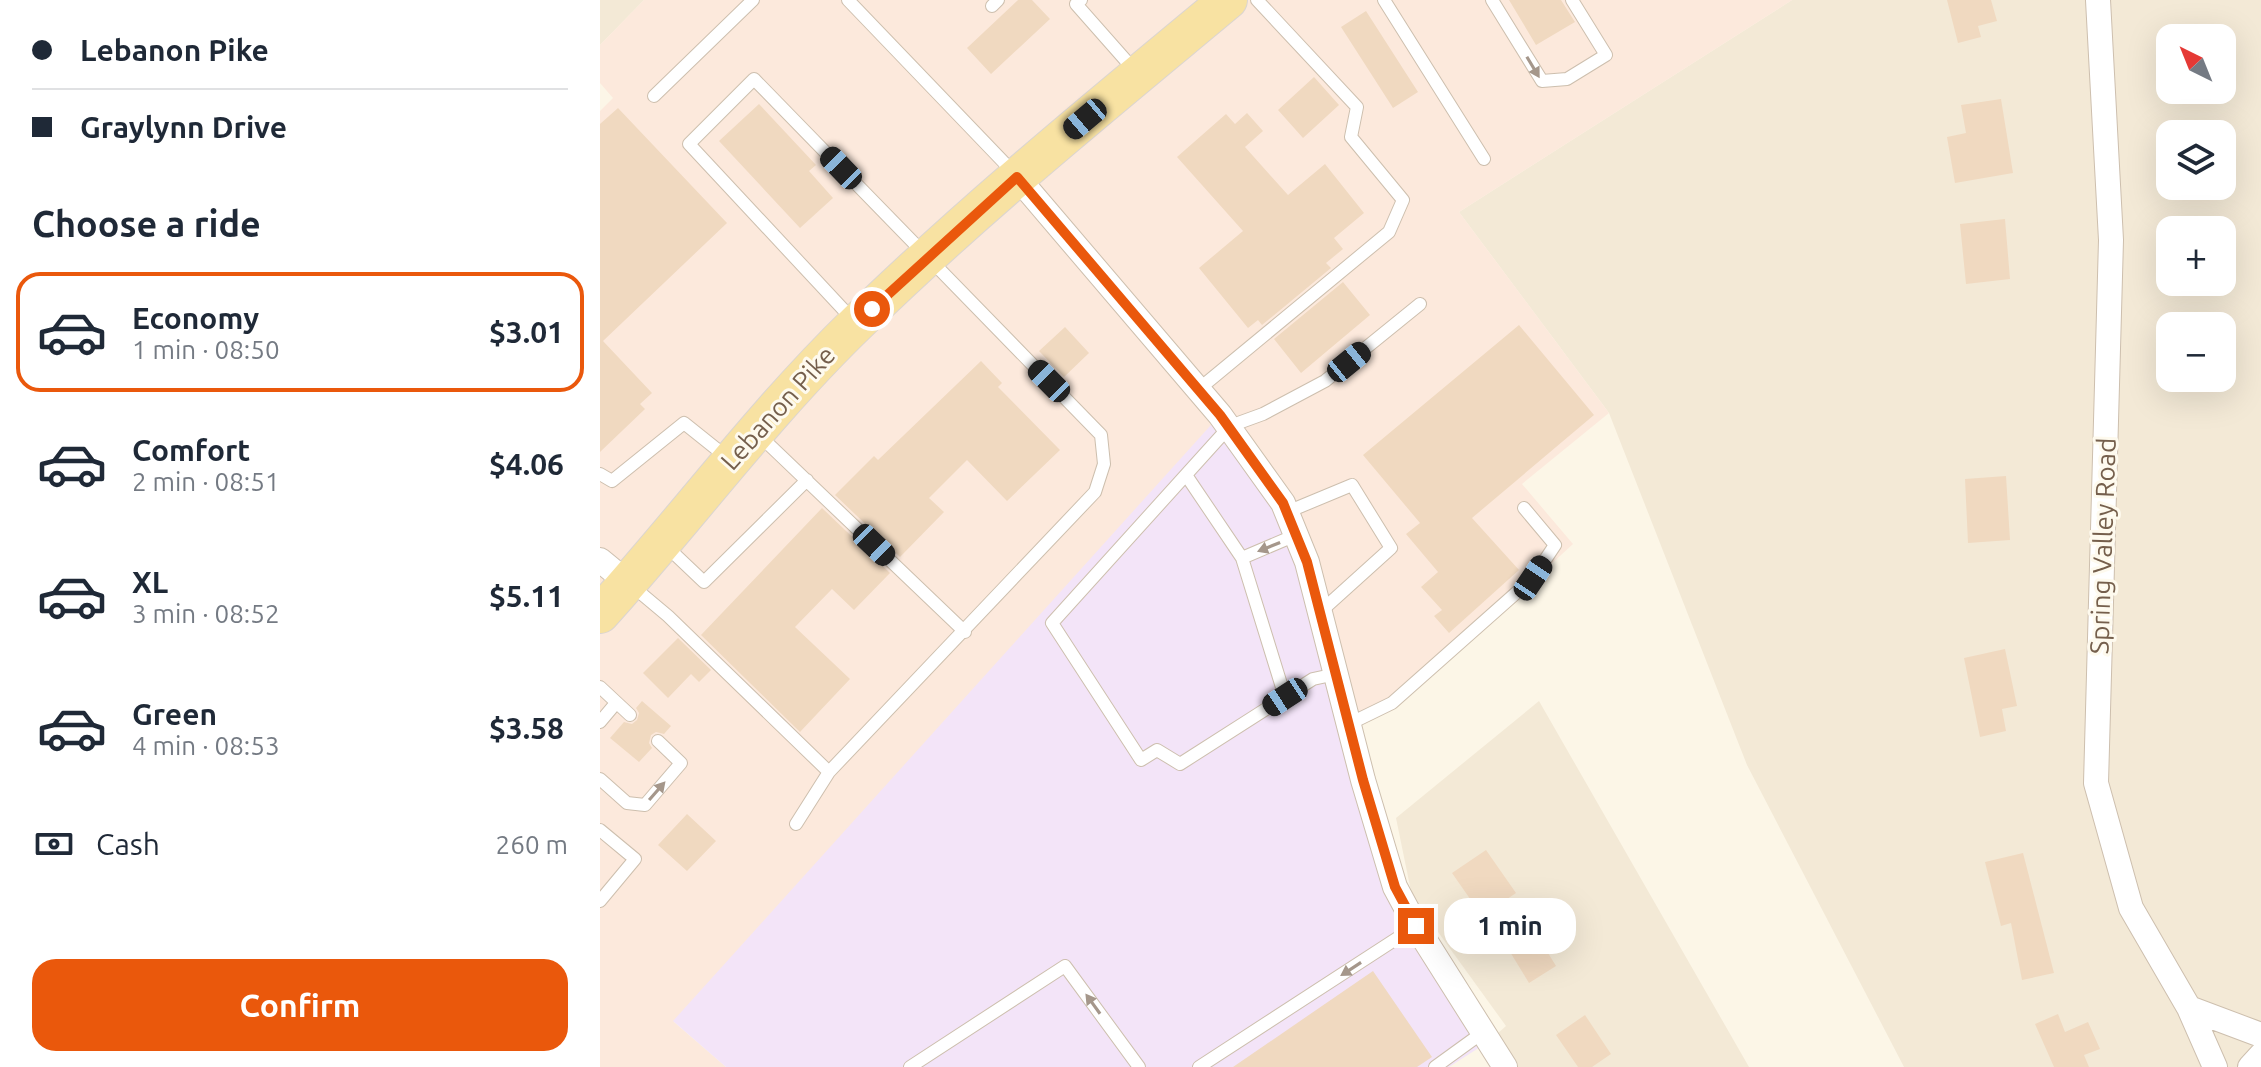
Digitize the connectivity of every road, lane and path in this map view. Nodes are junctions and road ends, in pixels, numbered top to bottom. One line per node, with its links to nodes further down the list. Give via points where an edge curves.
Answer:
1 (753, 0): 11 (lane)
2 (848, 0): 13 (lane)
3 (1081, 0): 10 (lane, via 1076,4)
4 (1228, 0): 10 (main road, Lebanon Pike)
5 (1257, 0): 17 (lane, via 1357,107 1351,137 1403,200 1389,232)
6 (1384, 0): 12 (lane)
7 (1492, 0): 8 (lane, one-way to 8, via 1542,81 1567,79 1606,55)
8 (1572, 0)
9 (2098, 0): 47 (street, Spring Valley Road, via 2111,240 2096,783 2131,908)
10 (1138, 75): 13 (main road, Lebanon Pike)
11 (654, 96)
12 (1484, 159)
13 (1017, 177): 14 (main road, Lebanon Pike); 17 (street)
14 (927, 258): 16 (main road, Lebanon Pike); 16 (lane, via 754,79 689,144); 32 (lane, via 1101,435 1104,464 1095,492)
15 (1420, 304): 18 (lane, via 1325,381)
16 (856, 323): 19 (main road, Lebanon Pike)
17 (1199, 389): 18 (street)
18 (1230, 426): 22 (lane); 25 (street)
19 (755, 431): 20 (main road, Lebanon Pike); 23 (lane)
20 (730, 460): 21 (lane, via 684,423 612,481); 27 (main road, Lebanon Pike)
21 (600, 474)
22 (1186, 475): 28 (lane); 35 (lane, via 1052,623 1141,760 1157,750 1180,764)
23 (807, 480): 27 (lane, via 704,582); 32 (lane)
24 (1524, 508): 39 (lane, via 1555,545 1533,578 1392,703)
25 (1287, 512): 26 (street); 30 (lane, via 1352,485 1391,548)
26 (1296, 535): 28 (lane, one-way to 28); 30 (street)
27 (662, 542): 29 (main road, Lebanon Pike)
28 (1242, 558): 35 (lane)
29 (614, 571): 31 (main road, Lebanon Pike); 41 (lane, via 668,616)
30 (1319, 613): 33 (street)
31 (600, 614)
32 (965, 632): 41 (lane)
33 (1336, 674): 35 (lane, via 1313,679); 39 (street)
34 (600, 687): 36 (lane)
35 (1285, 697)
36 (616, 703): 37 (lane); 38 (lane)
37 (630, 715)
38 (600, 722)
39 (1349, 724): 46 (street, via 1395,887)
40 (658, 741): 42 (lane, one-way to 40, via 627,803 645,805 681,763)
41 (829, 772): 43 (lane)
42 (600, 779)
43 (796, 824)
44 (600, 830): 45 (lane, via 635,859)
45 (600, 901)
46 (1416, 926): 48 (street); 53 (lane, one-way to 53)
47 (2189, 1008): 49 (street); 56 (street, Spring Valley Road)
48 (1482, 1033): 54 (lane); 55 (street)
49 (2261, 1035)
50 (2261, 1055): 57 (street)
51 (910, 1067): 52 (lane, one-way to 51, via 1065,966)
52 (1139, 1067)
53 (1199, 1067)
54 (1435, 1067)
55 (1505, 1067)
56 (2215, 1067)
57 (2250, 1067)

